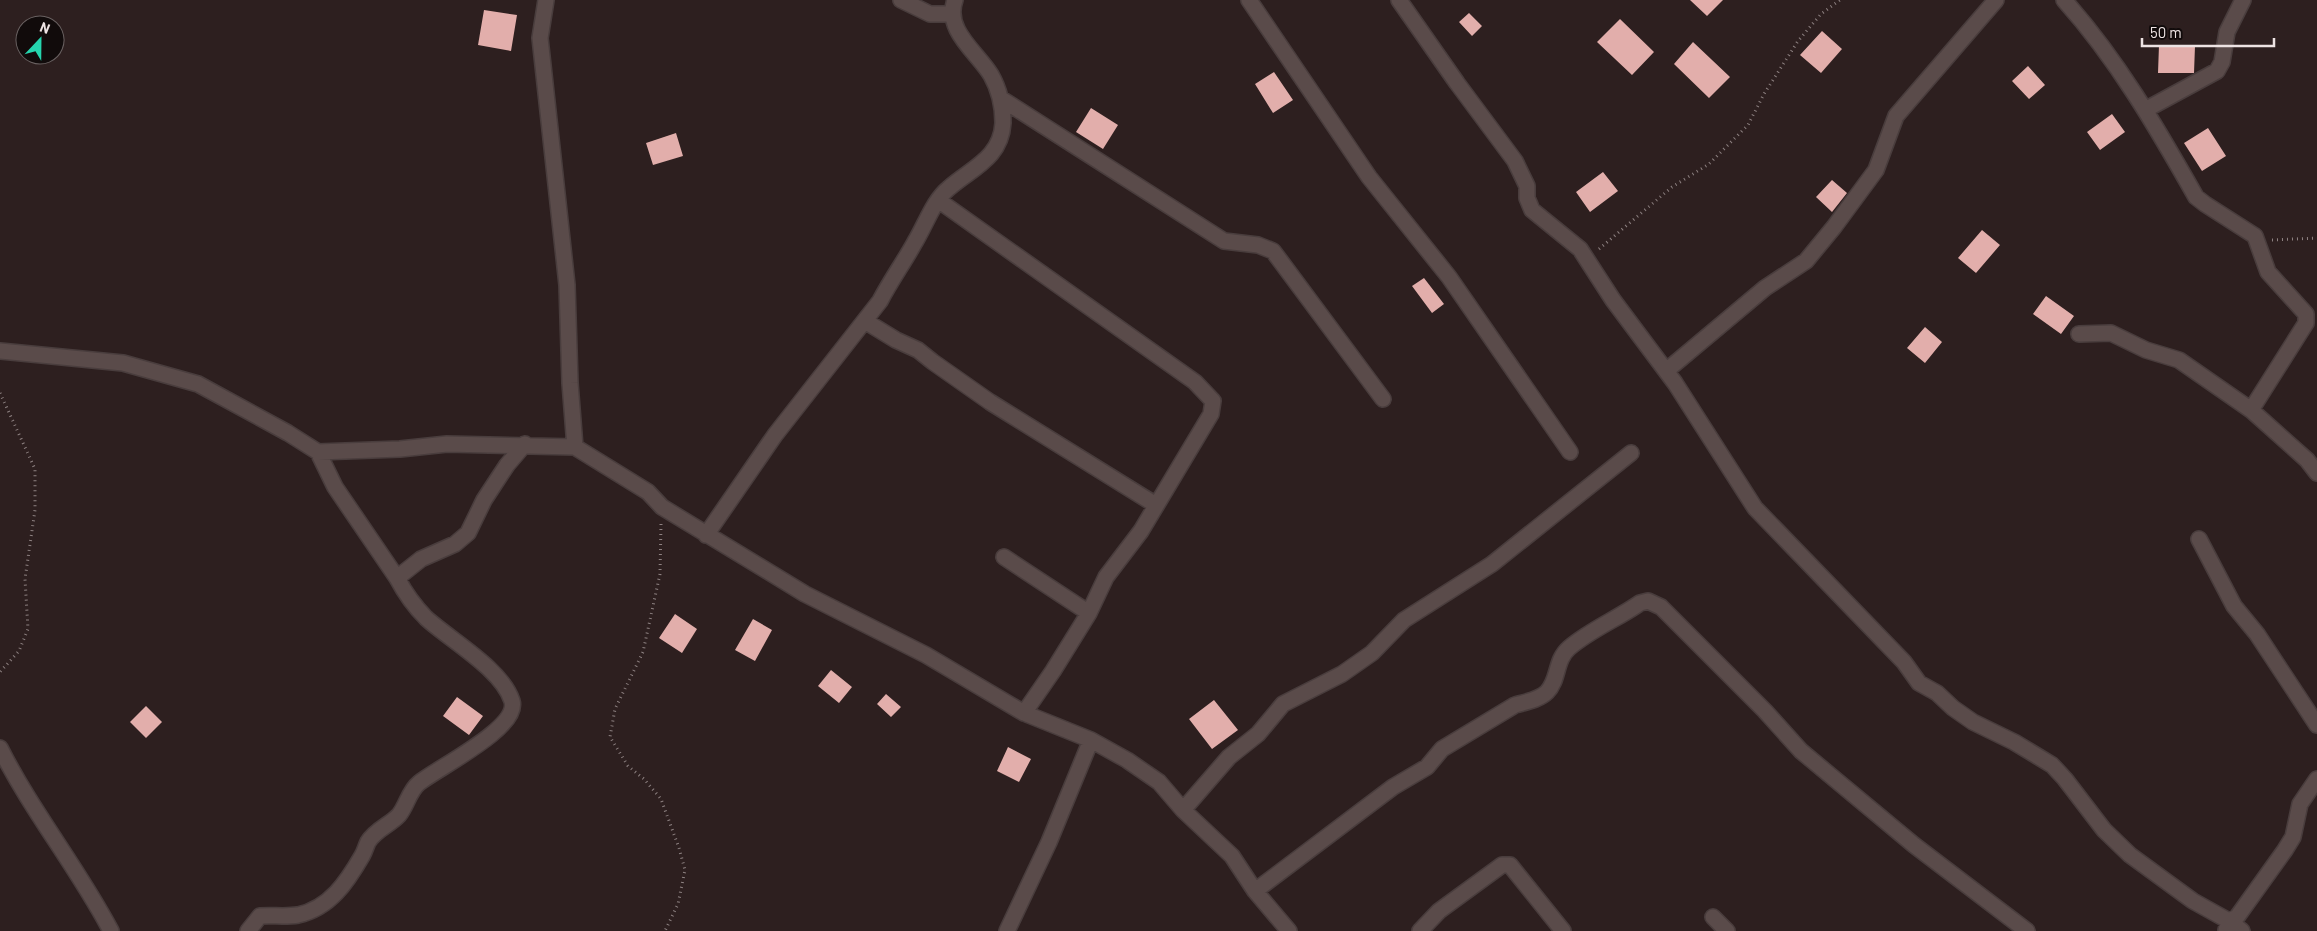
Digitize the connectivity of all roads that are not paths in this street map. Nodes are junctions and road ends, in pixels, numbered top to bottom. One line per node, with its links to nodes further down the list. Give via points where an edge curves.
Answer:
1 (546, 0): 19 (street, via 540,38 567,284)
2 (900, 0): 8 (street, via 930,14)
3 (1249, 0): 21 (street, via 1369,177 1449,277)
4 (1398, 0): 15 (street, via 1515,161 1532,210 1580,249)
5 (1996, 0): 15 (street, via 1896,116 1876,170 1806,261 1765,288)
6 (2064, 0): 10 (street, via 2107,52)
7 (2243, 0): 10 (street, via 2227,32 2222,62 2217,71)
8 (954, 7): 9 (street, via 957,31 992,77)
9 (1000, 98): 11 (street, via 1003,124 998,144 985,161); 16 (street, via 1224,241 1258,244 1273,251)
10 (2145, 110): 17 (street, via 2199,200 2255,236 2268,272 2306,314 2306,323)
11 (938, 200): 12 (street, via 915,243); 24 (street, via 1195,382 1212,401 1211,414)
12 (865, 321): 24 (street, via 918,350 990,402); 25 (street, via 775,435)
13 (2080, 334): 17 (street, via 2111,333 2146,350 2180,360)
14 (0, 350): 20 (street, via 123,362 198,384 288,432)
15 (1666, 371): 38 (street, via 1755,508 1904,662 1919,683 1973,722 2052,765 2104,830 2130,855)
16 (1383, 399)
17 (2251, 410): 23 (street)
18 (525, 444): 19 (street); 20 (street, via 448,444); 28 (street, via 506,465 468,533 455,544 421,559)
19 (575, 447): 25 (street, via 648,492 662,507)
20 (318, 452): 28 (street, via 335,487)
21 (1570, 452)
22 (1632, 453): 35 (street, via 1492,564 1404,620 1372,653 1342,674 1283,704 1258,734 1229,757)
23 (2317, 473)
24 (1156, 505): 29 (street, via 1106,577)
25 (706, 535): 30 (street, via 805,594 926,655)
26 (2199, 539): 31 (street, via 2234,606 2257,634)
27 (1004, 557): 29 (street)
28 (397, 578): 40 (street, via 413,605 476,657 503,685 513,702 512,712 505,724 417,784 404,809 368,842 344,886 335,895 309,912 260,916)
29 (1089, 613): 30 (street)
30 (1024, 713): 32 (street)
31 (2317, 725)
32 (1091, 740): 35 (street, via 1159,782); 41 (street, via 1049,842)
33 (0, 748): 39 (street)
34 (2317, 779): 38 (street, via 2300,804 2293,836 2285,850)
35 (1183, 810): 36 (street, via 1232,856)
36 (1255, 891): 42 (street); 46 (street, via 1393,787 1427,767 1442,749 1515,705 1547,692 1558,664 1570,648 1648,601 1661,607 1831,778)
37 (1713, 917): 45 (street)
38 (2227, 926): 47 (street)
39 (111, 931)
40 (248, 931)
41 (1007, 931)
42 (1288, 931)
43 (1420, 931): 44 (street, via 1439,910 1502,865 1510,865)
44 (1563, 931)
45 (1727, 931)
46 (2027, 931)
47 (2242, 931)

